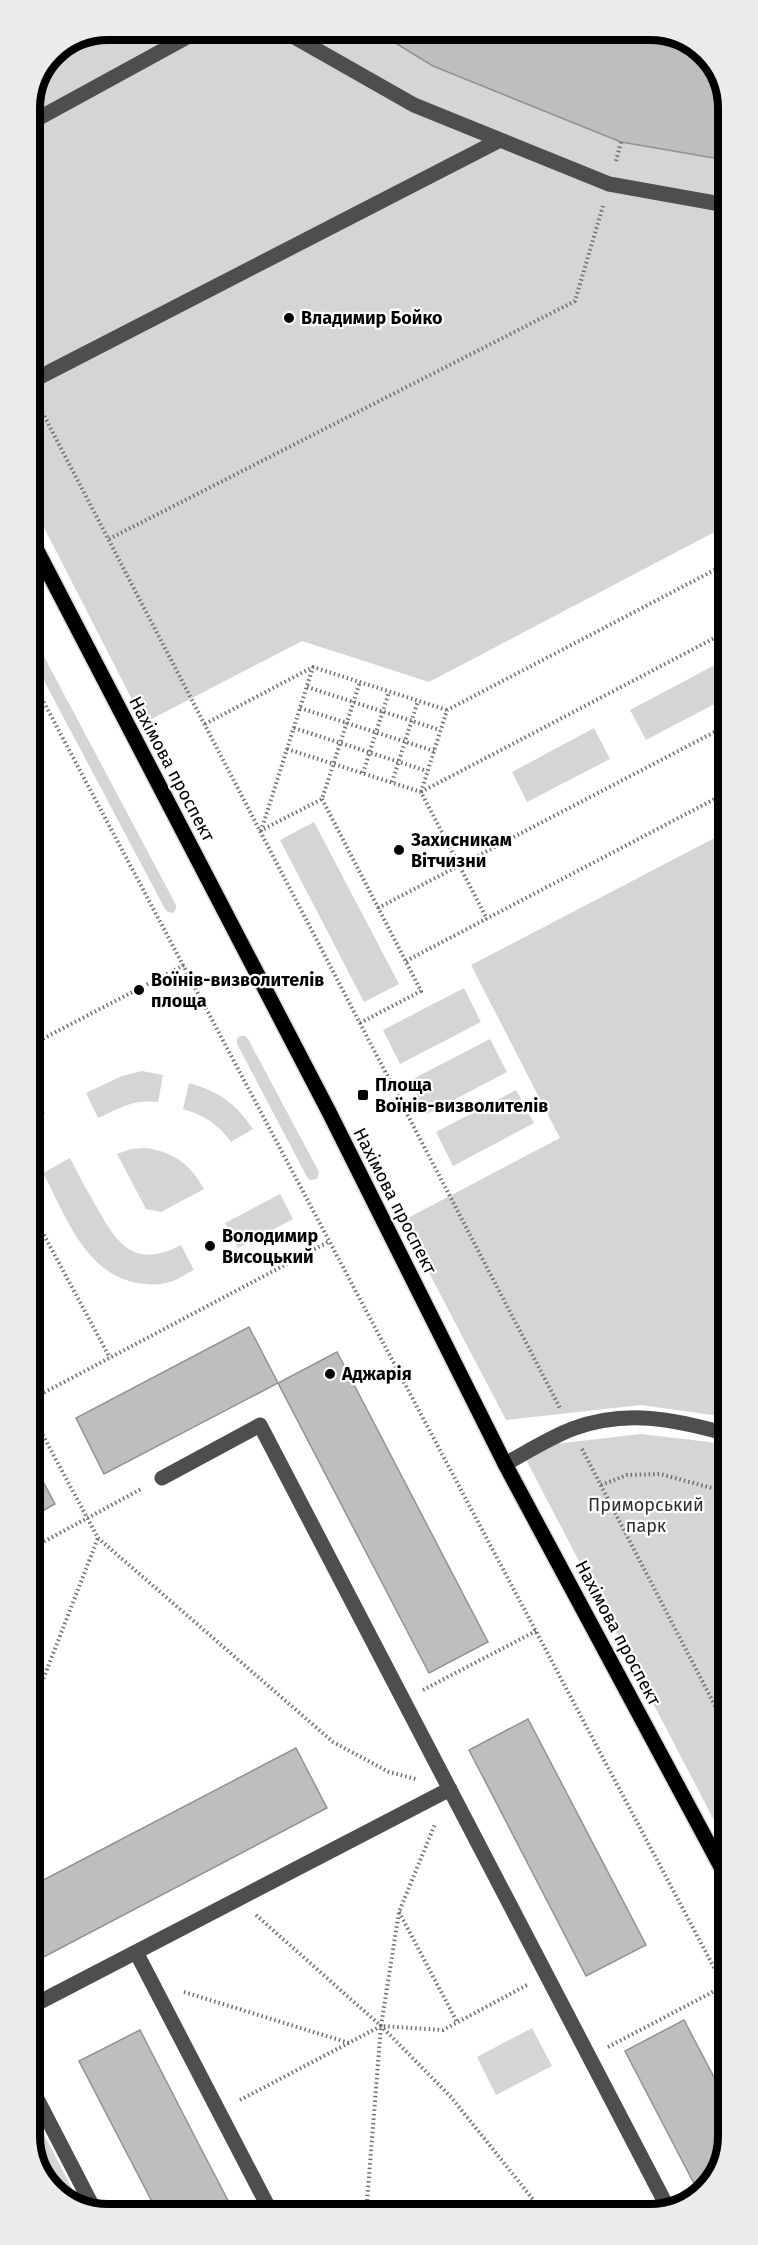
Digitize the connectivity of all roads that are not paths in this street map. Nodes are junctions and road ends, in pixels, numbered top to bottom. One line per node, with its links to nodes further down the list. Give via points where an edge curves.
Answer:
1 (181, 40): 3 (street)
2 (300, 40): 4 (street, via 414,105)
3 (40, 118)
4 (500, 140): 5 (street, via 609,184); 6 (street)
5 (718, 204)
6 (40, 377)
7 (40, 556): 9 (main road, Нахімова проспект)
8 (718, 1432): 9 (street, via 666,1418 600,1421 571,1430)
9 (506, 1464): 12 (main road, Нахімова проспект)
10 (162, 1478): 11 (street, via 260,1425)
11 (450, 1789): 13 (street); 18 (street)
12 (718, 1861)
13 (136, 1952): 14 (street); 17 (street)
14 (40, 2002)
15 (40, 2105): 16 (street)
16 (90, 2202)
17 (267, 2204)
18 (660, 2204)

